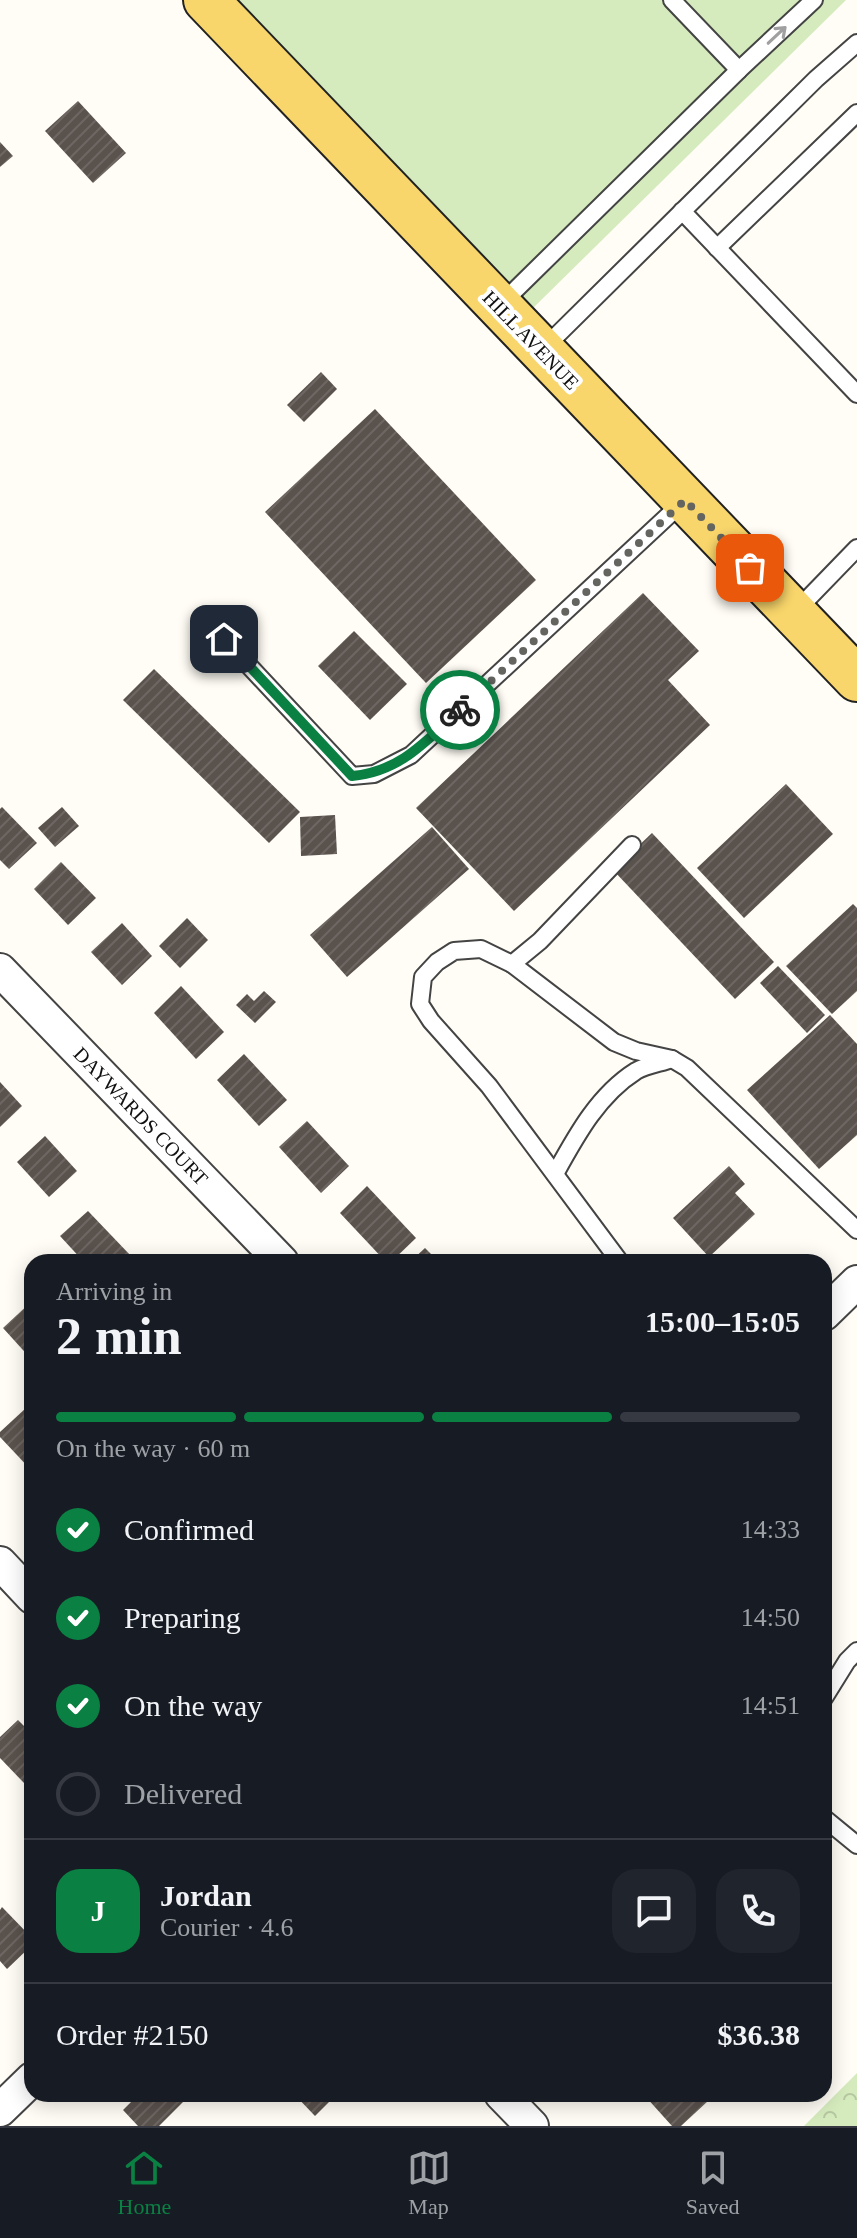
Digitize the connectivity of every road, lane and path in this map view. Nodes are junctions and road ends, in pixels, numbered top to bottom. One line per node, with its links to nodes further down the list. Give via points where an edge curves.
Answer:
1 (206, 0): 9 (main road, HILL AVENUE)
2 (672, 0): 5 (lane)
3 (814, 0): 5 (lane, one-way to 3)
4 (857, 43): 7 (lane)
5 (739, 70): 9 (lane)
6 (857, 113): 8 (lane)
7 (682, 211): 8 (lane); 10 (lane)
8 (717, 248): 11 (lane)
9 (499, 306): 10 (main road, HILL AVENUE)
10 (542, 350): 12 (main road, HILL AVENUE)
11 (857, 394)
12 (685, 500): 14 (main road, HILL AVENUE); 15 (lane, via 411,755 374,774 352,776)
13 (857, 548): 14 (lane)
14 (794, 613): 16 (main road, HILL AVENUE)
15 (224, 639)
16 (857, 679)
17 (632, 845): 18 (lane)
18 (512, 964): 20 (lane, via 614,1042); 21 (lane, via 481,949 454,951 423,977 420,1004)
19 (0, 971): 23 (street, DAYWARDS COURT)
20 (672, 1059): 21 (lane, via 638,1069 608,1094); 22 (lane, via 713,1091)
21 (555, 1174): 24 (lane)
22 (857, 1230)
23 (274, 1254)
24 (614, 1254)
25 (857, 1282): 26 (street)
26 (832, 1306)
27 (2, 1570): 28 (street)
28 (24, 1590)
29 (857, 1651): 30 (lane)
30 (832, 1685)
31 (832, 1825): 32 (lane)
32 (857, 1845)
33 (24, 2087): 35 (street)
34 (509, 2102): 36 (street)
35 (0, 2110)
36 (532, 2126)

